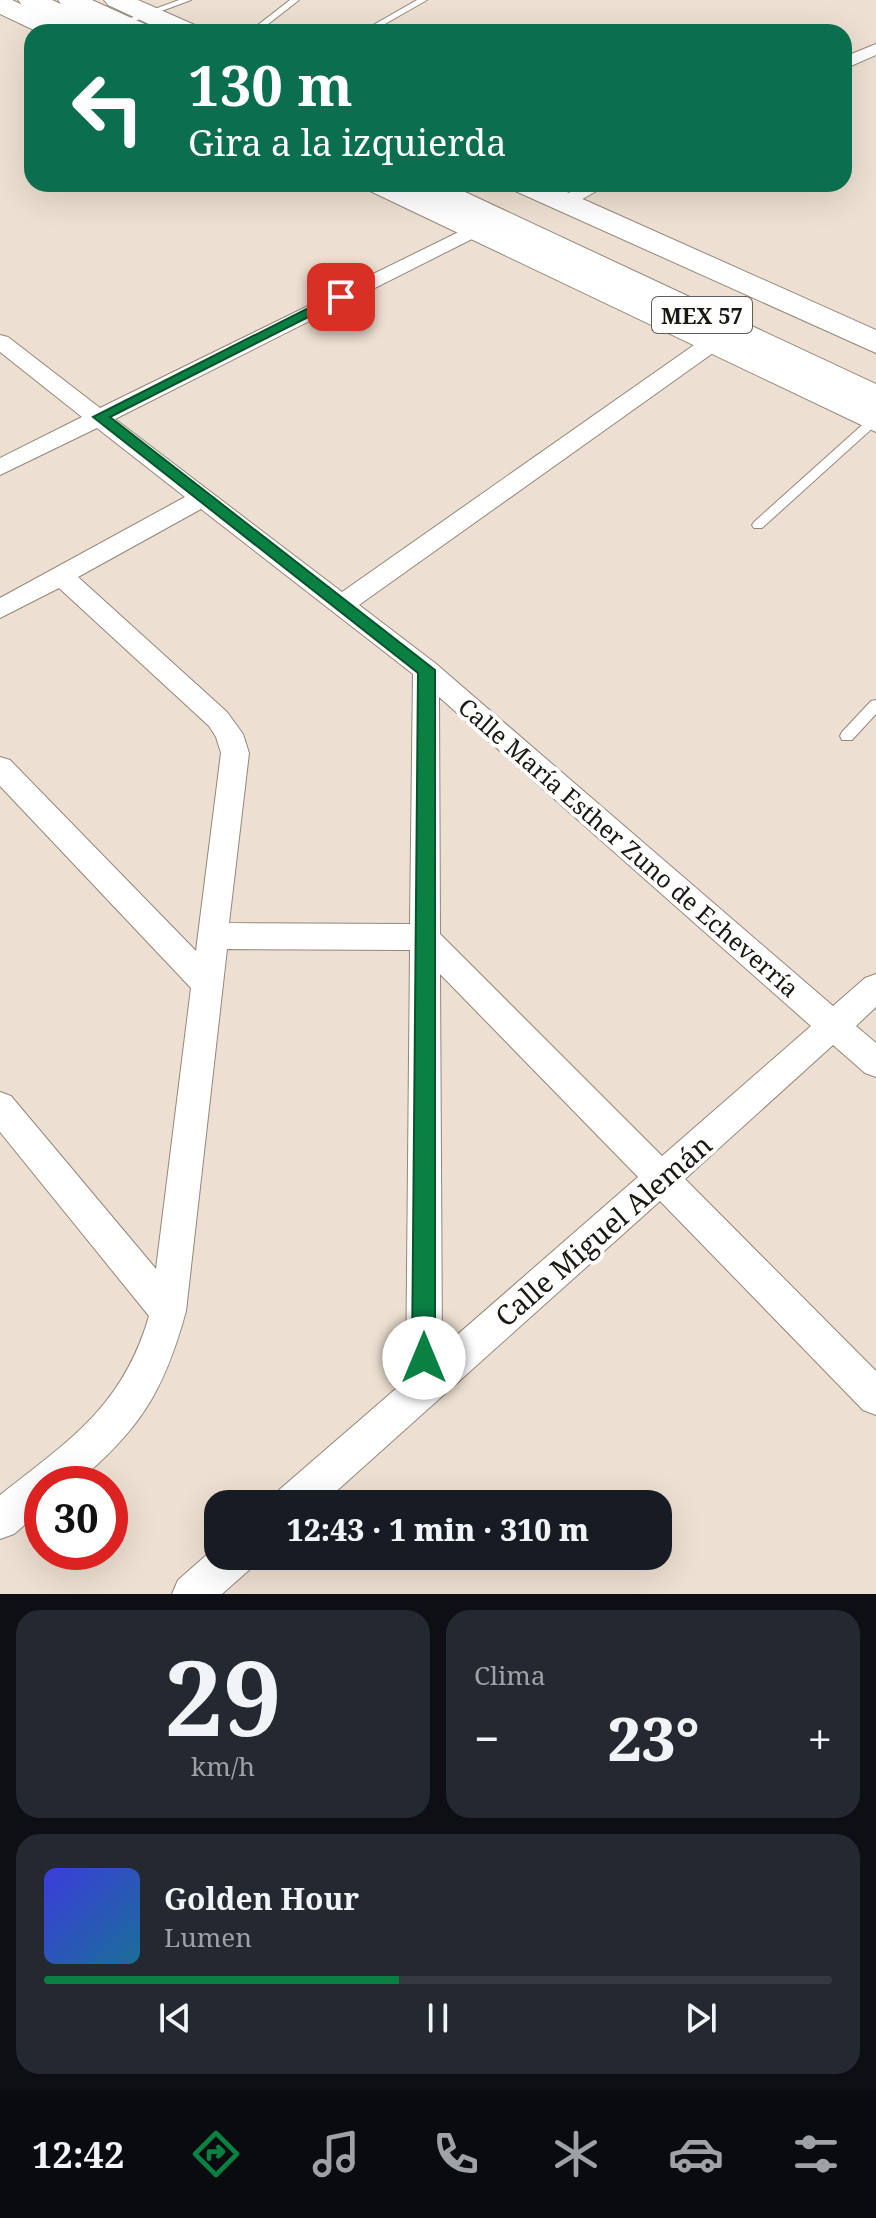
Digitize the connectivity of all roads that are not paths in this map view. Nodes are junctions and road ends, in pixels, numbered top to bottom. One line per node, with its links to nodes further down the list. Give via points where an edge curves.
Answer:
1 (31, 0): 7 (main road)
2 (71, 0): 7 (main road)
3 (187, 0): 7 (lane)
4 (295, 0): 10 (lane)
5 (423, 0): 11 (lane)
6 (0, 4): 8 (main road)
7 (125, 20): 9 (main road)
8 (42, 24)
9 (146, 24)
10 (264, 24)
11 (380, 24)
12 (876, 49): 13 (street)
13 (852, 60)
14 (396, 192): 20 (main road)
15 (453, 192): 19 (main road, MEX 57)
16 (490, 192): 19 (main road, MEX 57)
17 (529, 192): 19 (main road)
18 (587, 192): 19 (street)
19 (547, 218): 23 (main road); 24 (main road, MEX 57); 25 (main road, MEX 57)
20 (475, 230): 22 (main road); 26 (street)
21 (0, 342): 26 (street, Calle María Esther Zuno de Echeverría)
22 (712, 343): 27 (main road); 32 (street)
23 (876, 343)
24 (876, 371)
25 (876, 398)
26 (100, 417): 28 (street); 29 (street, Calle María Esther Zuno de Echeverría)
27 (876, 421): 30 (lane)
28 (0, 467)
29 (203, 497): 31 (street); 32 (street, Calle María Esther Zuno de Echeverría)
30 (758, 525)
31 (61, 575): 33 (street); 38 (street, via 229,734 235,753)
32 (342, 605): 34 (street, Calle María Esther Zuno de Echeverría)
33 (0, 609)
34 (426, 670): 39 (street); 42 (street, Calle María Esther Zuno de Echeverría)
35 (876, 705): 36 (lane)
36 (847, 736)
37 (0, 768): 40 (street)
38 (214, 936): 39 (street); 40 (street)
39 (424, 937): 45 (street); 47 (street)
40 (208, 984): 46 (street)
41 (876, 988): 42 (street, Calle Miguel Alemán)
42 (833, 1026): 43 (street, Calle María Esther Zuno de Echeverría); 45 (street, Calle Miguel Alemán)
43 (876, 1063)
44 (0, 1107): 46 (street)
45 (662, 1178): 47 (street, Calle Miguel Alemán); 48 (street)
46 (168, 1311): 49 (street, via 158,1356 132,1403 107,1433)
47 (424, 1389): 50 (street, Calle Miguel Alemán)
48 (876, 1397)
49 (66, 1466)
50 (309, 1490)
51 (24, 1500): 52 (street)
52 (0, 1520)
53 (219, 1570): 54 (street)
54 (192, 1594)

